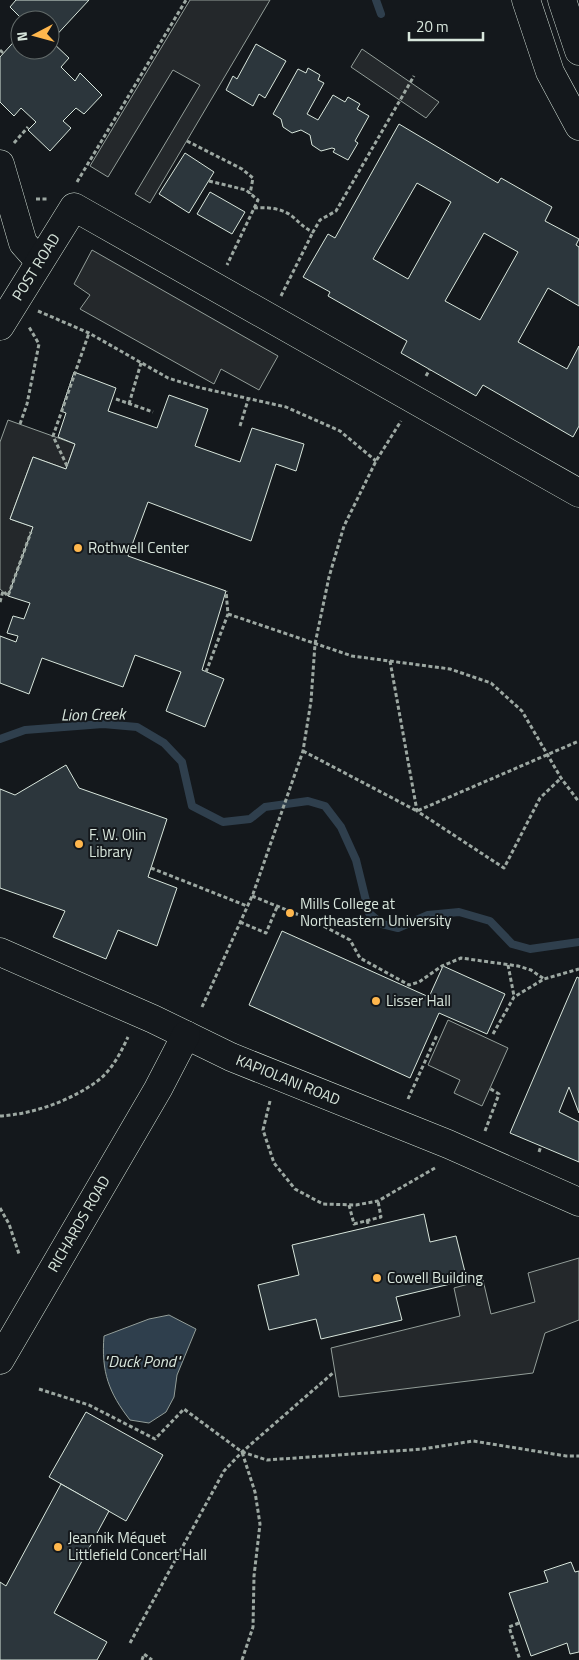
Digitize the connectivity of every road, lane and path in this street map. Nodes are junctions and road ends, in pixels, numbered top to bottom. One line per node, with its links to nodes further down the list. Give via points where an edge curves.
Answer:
1 (186, 0): 14 (path)
2 (526, 0): 8 (street, via 550,72)
3 (562, 0): 5 (street)
4 (0, 50): 6 (path)
5 (579, 51)
6 (0, 54)
7 (414, 76): 16 (path, via 336,211 320,220)
8 (579, 126)
9 (187, 141): 12 (path, via 242,168 253,178)
10 (0, 164): 13 (street)
11 (209, 181): 12 (path, via 246,190)
12 (250, 194): 15 (path, via 258,200)
13 (10, 196): 14 (path); 17 (street, via 23,243)
14 (68, 198): 17 (street, POST ROAD); 18 (street)
15 (254, 208): 16 (path, via 270,207 292,216 302,227); 18 (path)
16 (314, 231): 20 (path)
17 (39, 261): 19 (street, POST ROAD)
18 (215, 288): 20 (street)
19 (14, 303): 21 (street, POST ROAD); 22 (path); 29 (path, via 39,344)
20 (268, 318): 26 (street)
21 (0, 326)
22 (89, 333): 23 (path); 32 (path, via 54,436)
23 (141, 363): 25 (path, via 168,378); 27 (path)
24 (116, 399): 27 (path)
25 (248, 400): 30 (path); 31 (path, via 286,407 340,431)
26 (413, 400): 31 (path); 33 (street)
27 (129, 404): 28 (path)
28 (153, 412)
29 (20, 424)
30 (240, 426)
31 (376, 461): 38 (path, via 344,526)
32 (67, 466)
33 (579, 493)
34 (31, 532): 36 (path, via 8,596 3,590)
35 (226, 591): 37 (path)
36 (0, 602)
37 (228, 614): 38 (path); 40 (path)
38 (315, 644): 39 (path, via 352,656); 42 (path)
39 (390, 661): 43 (path, via 450,670 490,683 522,711); 46 (path)
40 (206, 672)
41 (579, 741): 43 (path)
42 (303, 751): 46 (path); 48 (path)
43 (549, 754): 44 (path); 46 (path)
44 (561, 778): 45 (path); 46 (path, via 540,798 504,868)
45 (579, 802)
46 (417, 811)
47 (151, 868): 49 (path)
48 (252, 896): 49 (path); 50 (path)
49 (248, 906): 51 (path)
50 (277, 907): 51 (path, via 266,933); 53 (path, via 350,940 360,958 409,985 461,958)
51 (240, 922): 57 (path)
52 (0, 952): 59 (street, KAPIOLANI ROAD)
53 (508, 965): 55 (path, via 531,970); 56 (path)
54 (579, 969): 55 (path)
55 (544, 979): 56 (path)
56 (514, 996): 58 (path)
57 (202, 1006)
58 (493, 1034)
59 (186, 1035): 71 (street, KAPIOLANI ROAD); 77 (street, RICHARDS ROAD, via 158,1089)
60 (437, 1035): 63 (path)
61 (128, 1038): 65 (path, via 117,1059 100,1078 56,1104)
62 (490, 1088): 66 (path, via 499,1094)
63 (408, 1099)
64 (270, 1100): 72 (path, via 263,1130 274,1163 294,1189 323,1204)
65 (0, 1116)
66 (485, 1132)
67 (541, 1146): 68 (path)
68 (539, 1152)
69 (435, 1167): 70 (path)
70 (378, 1202): 72 (path); 74 (path, via 382,1217)
71 (579, 1202)
72 (349, 1204): 74 (path, via 354,1224)
73 (0, 1208): 76 (path)
74 (367, 1220): 75 (path)
75 (369, 1227)
76 (19, 1254)
77 (0, 1360)
78 (334, 1372): 80 (path)
79 (39, 1389): 80 (path, via 88,1404 155,1439 184,1409)
80 (242, 1452): 81 (path, via 267,1460 423,1449 473,1441); 83 (path, via 224,1471); 86 (path, via 255,1492 260,1524 253,1627)
81 (579, 1456)
82 (519, 1623): 87 (path, via 509,1627)
83 (130, 1643)
84 (142, 1660): 85 (path, via 144,1654)
85 (152, 1660)
86 (242, 1660)
87 (520, 1660)

